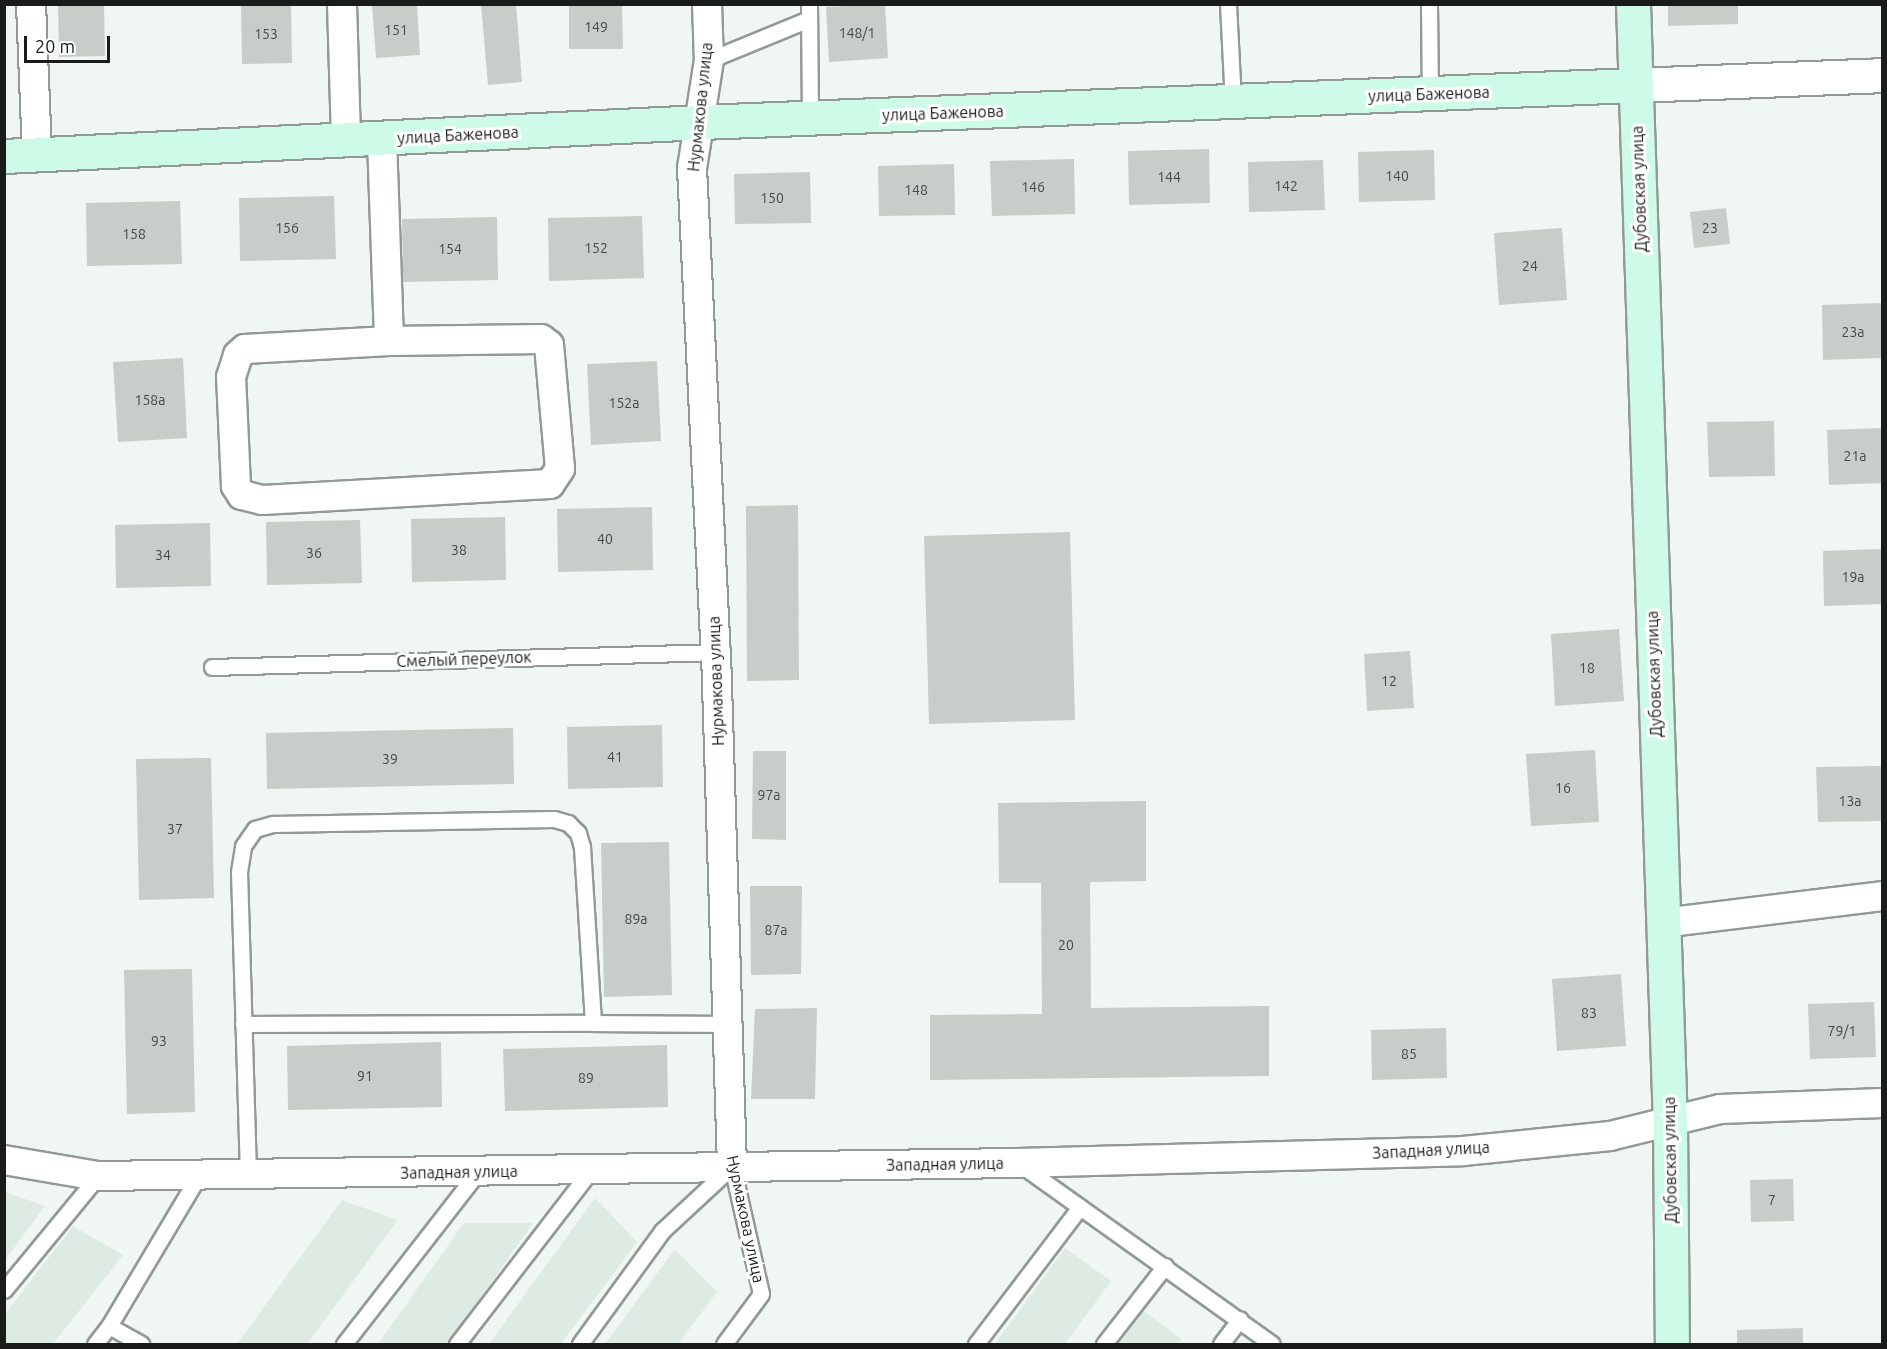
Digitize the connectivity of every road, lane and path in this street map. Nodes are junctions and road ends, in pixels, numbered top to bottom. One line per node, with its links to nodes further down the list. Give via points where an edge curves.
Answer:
1 (31, 4): 17 (street)
2 (342, 4): 16 (street)
3 (707, 4): 8 (street, Нурмакова улица)
4 (1228, 4): 12 (lane)
5 (1429, 4): 11 (lane)
6 (1633, 4): 10 (main road, Дубовская улица)
7 (809, 12): 8 (lane); 13 (lane)
8 (708, 60): 14 (street, Нурмакова улица)
9 (1882, 75): 10 (street, улица Баженова)
10 (1636, 85): 11 (main road, улица Баженова); 23 (main road, Дубовская улица)
11 (1430, 94): 12 (main road, улица Баженова)
12 (1233, 102): 13 (main road, улица Баженова)
13 (810, 118): 14 (main road, улица Баженова)
14 (701, 122): 15 (main road, улица Баженова); 20 (street, Нурмакова улица, via 692,168)
15 (382, 140): 16 (main road, улица Баженова); 19 (street)
16 (346, 141): 17 (main road, улица Баженова)
17 (37, 154): 18 (main road, улица Баженова)
18 (4, 156)
19 (389, 341): 19 (street, via 245,349 238,355 231,378 236,486 242,495 262,500 286,499 550,484 556,478 560,469 545,341)
20 (716, 651): 21 (lane, Смелый переулок); 26 (street, Нурмакова улица)
21 (212, 668)
22 (1882, 896): 23 (street)
23 (1663, 923): 28 (main road, Дубовская улица)
24 (593, 1023): 25 (lane); 25 (lane, via 582,847 578,833 554,819 273,824 255,829 243,846 239,872); 26 (lane)
25 (243, 1024): 34 (lane)
26 (725, 1024): 31 (street, Нурмакова улица)
27 (1882, 1103): 28 (street, Западная улица, via 1720,1109)
28 (1670, 1124): 30 (street, Западная улица, via 1610,1136 1463,1151); 52 (main road, Дубовская улица)
29 (4, 1160): 36 (street, Западная улица)
30 (1017, 1162): 31 (street, Западная улица); 37 (lane)
31 (732, 1166): 32 (street, Западная улица); 46 (lane, via 662,1231); 47 (lane, Нурмакова улица, via 761,1294)
32 (591, 1170): 33 (street, Западная улица); 45 (lane)
33 (478, 1172): 34 (street, Западная улица); 44 (lane)
34 (248, 1174): 35 (street, Западная улица)
35 (200, 1175): 36 (street, Западная улица); 41 (lane)
36 (98, 1176): 39 (lane)
37 (1080, 1206): 38 (lane); 48 (lane)
38 (1165, 1266): 40 (lane); 49 (lane)
39 (4, 1290)
40 (1240, 1319): 50 (lane); 51 (lane)
41 (109, 1326): 42 (lane); 43 (lane)
42 (95, 1344)
43 (141, 1344)
44 (344, 1344)
45 (457, 1344)
46 (580, 1344)
47 (724, 1344)
48 (976, 1344)
49 (1104, 1344)
50 (1221, 1344)
51 (1272, 1344)
52 (1672, 1344)

